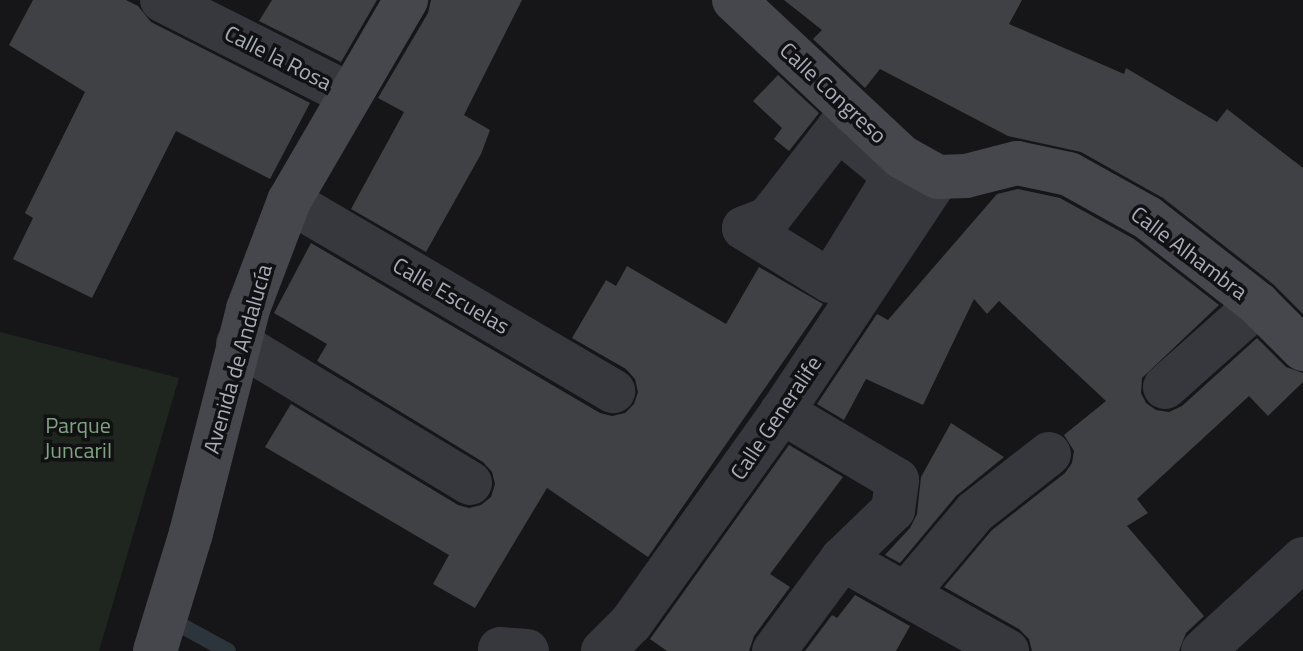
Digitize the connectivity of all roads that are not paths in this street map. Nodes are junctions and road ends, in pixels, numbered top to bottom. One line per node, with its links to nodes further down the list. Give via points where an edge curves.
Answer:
1 (162, 0): 4 (street, Calle la Rosa)
2 (406, 0): 4 (street, Avenida de Andalucía)
3 (734, 0): 5 (street, Calle Congreso, via 902,157)
4 (350, 95): 6 (street, Avenida de Andalucía)
5 (938, 177): 7 (street, Calle Alhambra, via 1017,163 1069,174 1148,218); 12 (street, Calle Generalife)
6 (289, 201): 8 (street, Avenida de Andalucía); 11 (street, Calle Escuelas)
7 (1258, 304): 9 (street, Calle Alhambra); 10 (street, Calle Alhambra)
8 (238, 343): 14 (street); 18 (street, Avenida de Andalucía, via 191,533)
9 (1303, 349)
10 (1165, 387)
11 (613, 391)
12 (782, 412): 15 (street, via 897,480 893,510); 19 (street, Calle Generalife, via 631,623)
13 (1049, 454): 17 (street, via 975,512)
14 (470, 483)
15 (842, 559): 17 (street); 20 (street)
16 (1303, 559): 22 (street)
17 (906, 594): 21 (street)
18 (155, 651)
19 (603, 651)
20 (774, 651)
21 (1007, 651)
22 (1203, 651)

